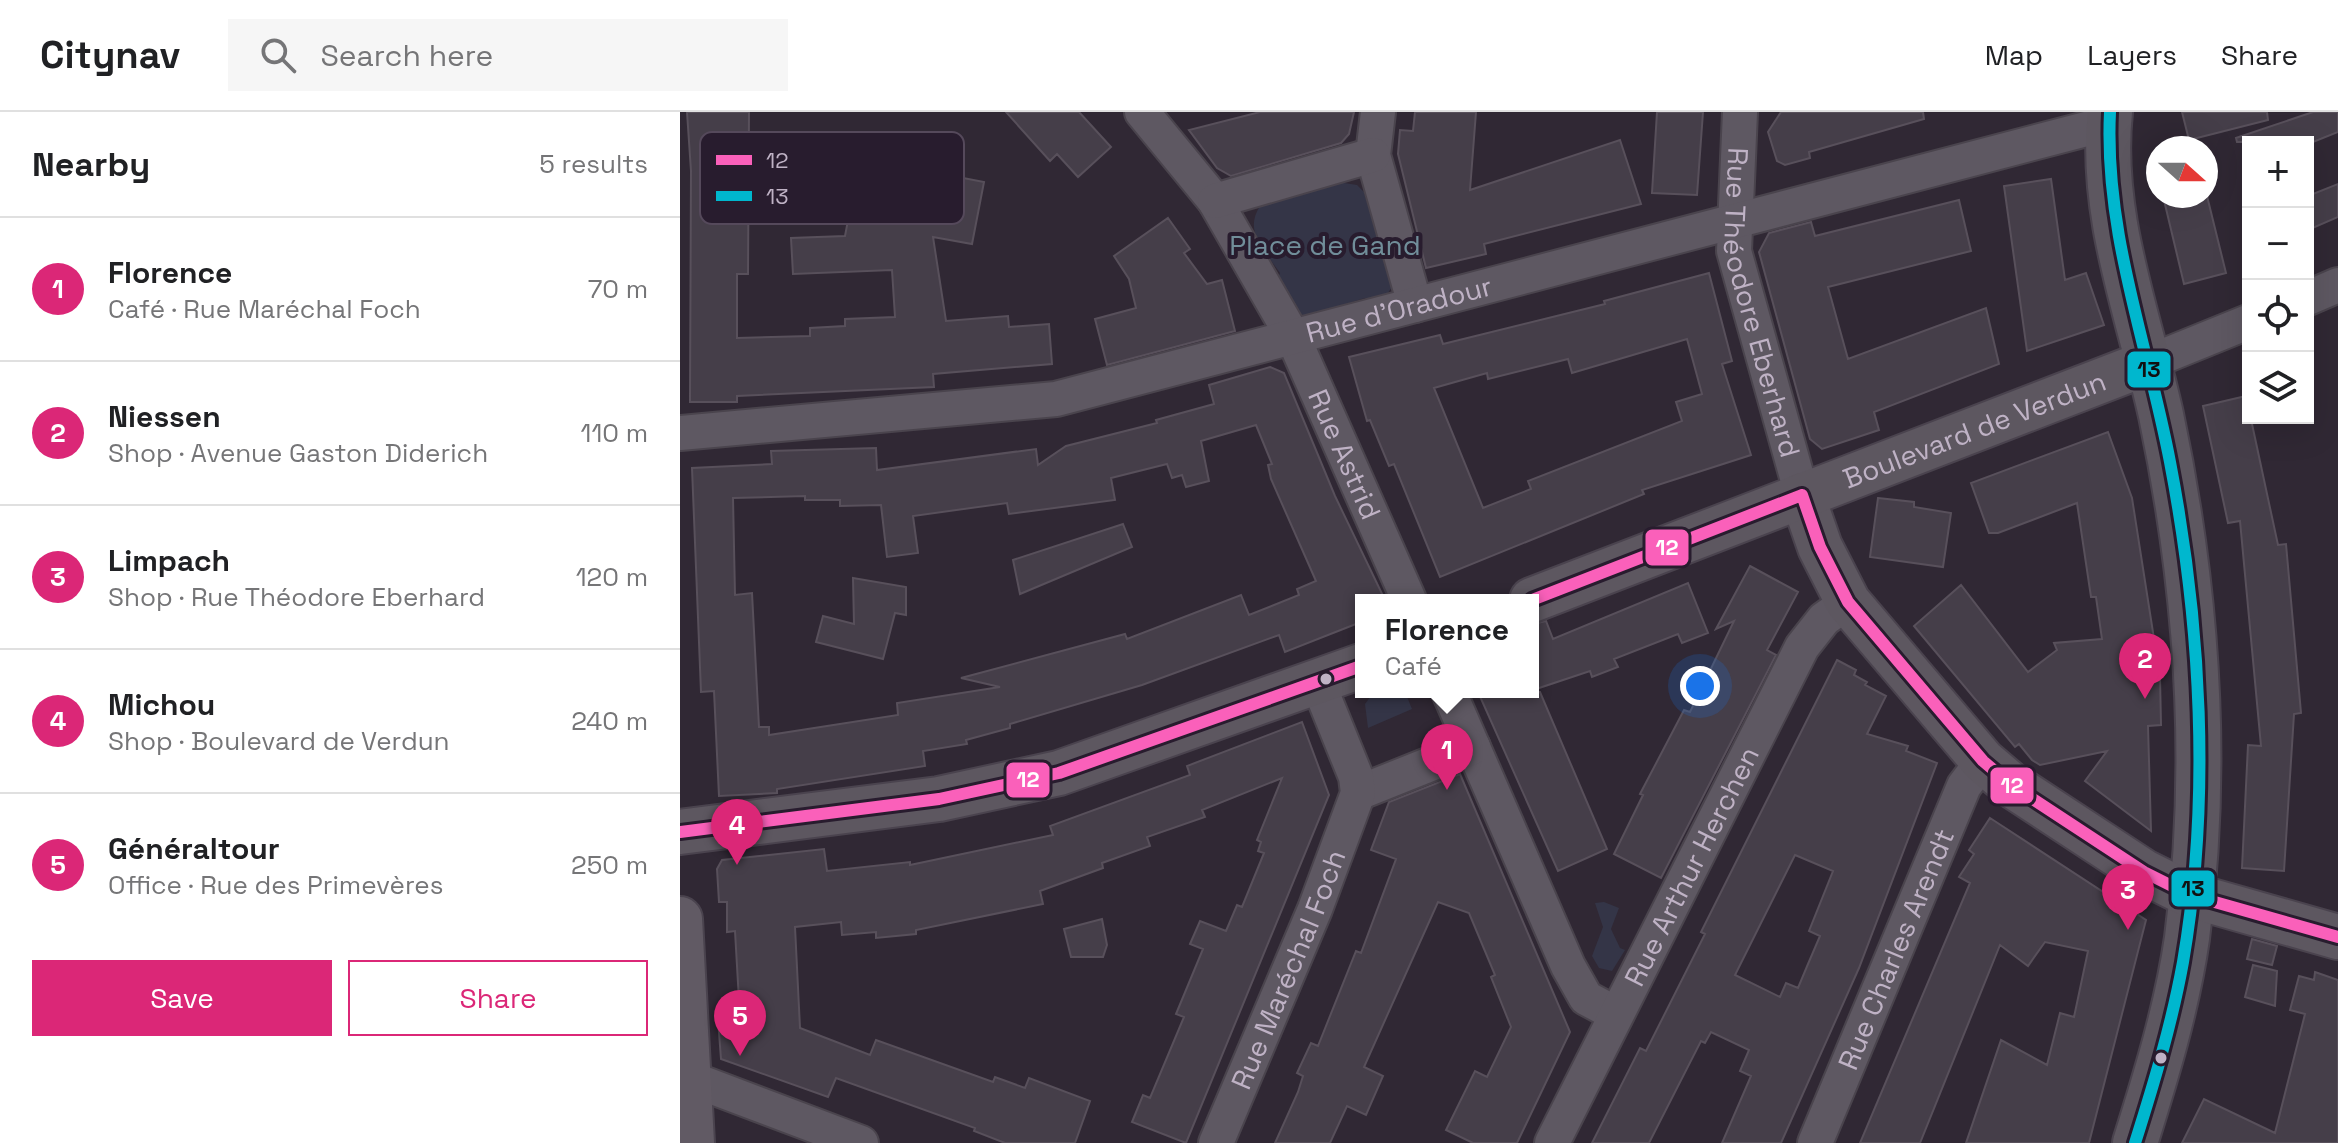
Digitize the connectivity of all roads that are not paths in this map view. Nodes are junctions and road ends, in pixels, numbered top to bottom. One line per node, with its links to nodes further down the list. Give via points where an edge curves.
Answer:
1 (1142, 112): 6 (street, Rue Astrid)
2 (1378, 112): 5 (street)
3 (1740, 112): 7 (street, Rue Théodore Eberhard)
4 (2109, 118): 7 (street, Rue d'Oradour); 13 (street, via 2123,271)
5 (1373, 155): 6 (street); 10 (street)
6 (1215, 201): 12 (street, Rue Astrid)
7 (1733, 222): 10 (street, Rue d'Oradour); 15 (street, Rue Théodore Eberhard, via 1734,251)
8 (2338, 285): 9 (street)
9 (2314, 295)
10 (1415, 305): 12 (street, Rue d'Oradour)
11 (2242, 324): 13 (street)
12 (1293, 337): 14 (street, Rue d'Oradour, via 1020,405); 16 (street, Rue Astrid)
13 (2147, 363): 15 (street, Boulevard de Verdun); 26 (street, via 2188,570 2198,658)
14 (680, 433)
15 (1802, 495): 17 (street, Boulevard de Verdun); 18 (street, Rue Théodore Eberhard, via 1820,547)
16 (1406, 594)
17 (1539, 597)
18 (1848, 602): 23 (street, Rue Théodore Eberhard); 29 (street, Rue Arthur Herchen, via 1824,619 1802,647)
19 (1355, 668): 20 (street)
20 (1318, 683): 24 (street); 25 (street, via 1059,773 939,799)
21 (1452, 698): 22 (street)
22 (1473, 747): 24 (street); 29 (street, via 1568,966 1586,998)
23 (1983, 761): 26 (street, Rue Théodore Eberhard, via 2144,872); 35 (street, Rue Charles Arendt, via 1964,786)
24 (1358, 793): 33 (street, Rue Maréchal Foch)
25 (680, 832)
26 (2190, 895): 28 (street, Rue Théodore Eberhard); 36 (street, via 2177,990)
27 (680, 919): 30 (main road)
28 (2338, 937)
29 (1616, 1014): 34 (street, Rue Arthur Herchen)
30 (689, 1078): 31 (main road); 32 (street)
31 (692, 1143)
32 (861, 1143)
33 (1216, 1143)
34 (1552, 1143)
35 (1815, 1143)
36 (2135, 1143)

